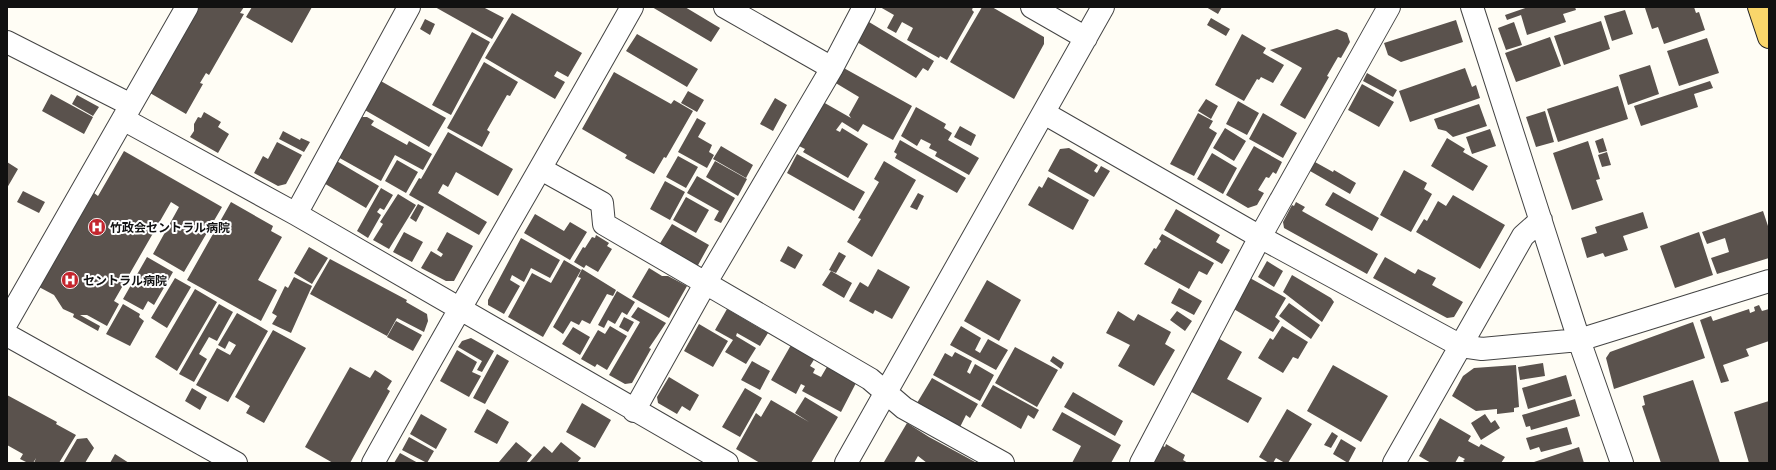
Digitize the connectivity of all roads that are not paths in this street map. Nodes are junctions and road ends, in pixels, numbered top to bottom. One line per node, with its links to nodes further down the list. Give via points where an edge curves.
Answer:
1 (187, 7): 15 (street)
2 (410, 7): 18 (street)
3 (632, 7): 17 (street)
4 (725, 7): 14 (street)
5 (864, 7): 14 (street)
6 (1032, 7): 11 (street)
7 (1104, 7): 11 (street)
8 (1389, 7): 20 (street)
9 (1472, 7): 19 (street)
10 (1759, 7): 12 (main road)
11 (1086, 38): 16 (street)
12 (1769, 38)
13 (7, 42): 15 (street)
14 (832, 68): 22 (street)
15 (127, 112): 18 (street); 24 (street)
16 (1044, 113): 20 (street); 28 (street)
17 (541, 168): 22 (street, via 602,203 604,224); 23 (street)
18 (296, 214): 23 (street)
19 (1541, 220): 26 (street); 27 (street, via 1523,236)
20 (1260, 237): 27 (street); 35 (street)
21 (1769, 281): 26 (street)
22 (705, 284): 28 (street, via 870,379); 29 (street)
23 (459, 309): 29 (street); 31 (street)
24 (7, 322)
25 (7, 335): 30 (street)
26 (1579, 340): 27 (street, via 1482,349); 37 (street)
27 (1461, 346): 36 (street)
28 (885, 392): 33 (street); 34 (street, via 904,408)
29 (634, 411): 32 (street)
30 (236, 463)
31 (373, 463)
32 (727, 463)
33 (846, 463)
34 (1003, 463)
35 (1141, 463)
36 (1394, 463)
37 (1622, 463)

